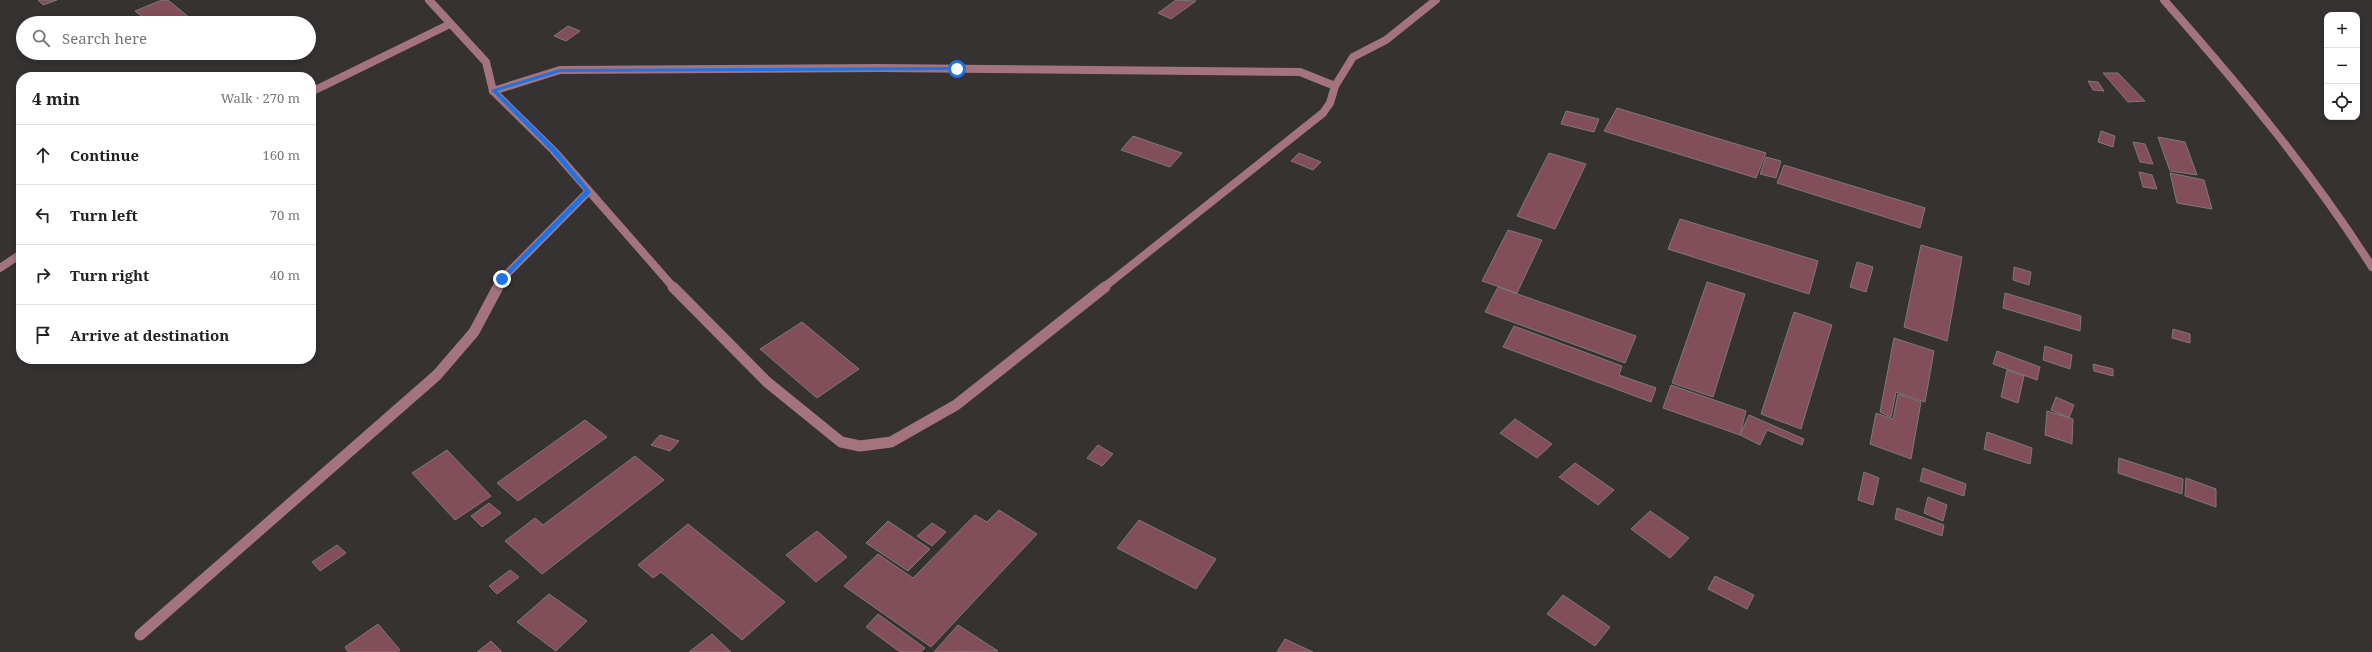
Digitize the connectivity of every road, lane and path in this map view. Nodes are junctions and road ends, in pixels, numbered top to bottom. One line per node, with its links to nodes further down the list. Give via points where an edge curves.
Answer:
1 (429, 0): 4 (street)
2 (1436, 0): 5 (street, via 1386,40 1353,57)
3 (2164, 0): 10 (street, via 2278,132 2345,222)
4 (450, 24): 6 (street); 7 (street, via 486,62)
5 (1335, 86): 7 (street, via 1300,72 863,68 560,70); 8 (street, via 1330,103 1323,113 1226,192 956,405 891,442 860,446 846,444 767,382 691,307)
6 (316, 90)
7 (493, 91): 8 (street, via 554,150)
8 (588, 192): 12 (street, via 502,279 474,332 437,375)
9 (16, 257): 11 (street)
10 (2372, 267)
11 (0, 268)
12 (140, 635)

